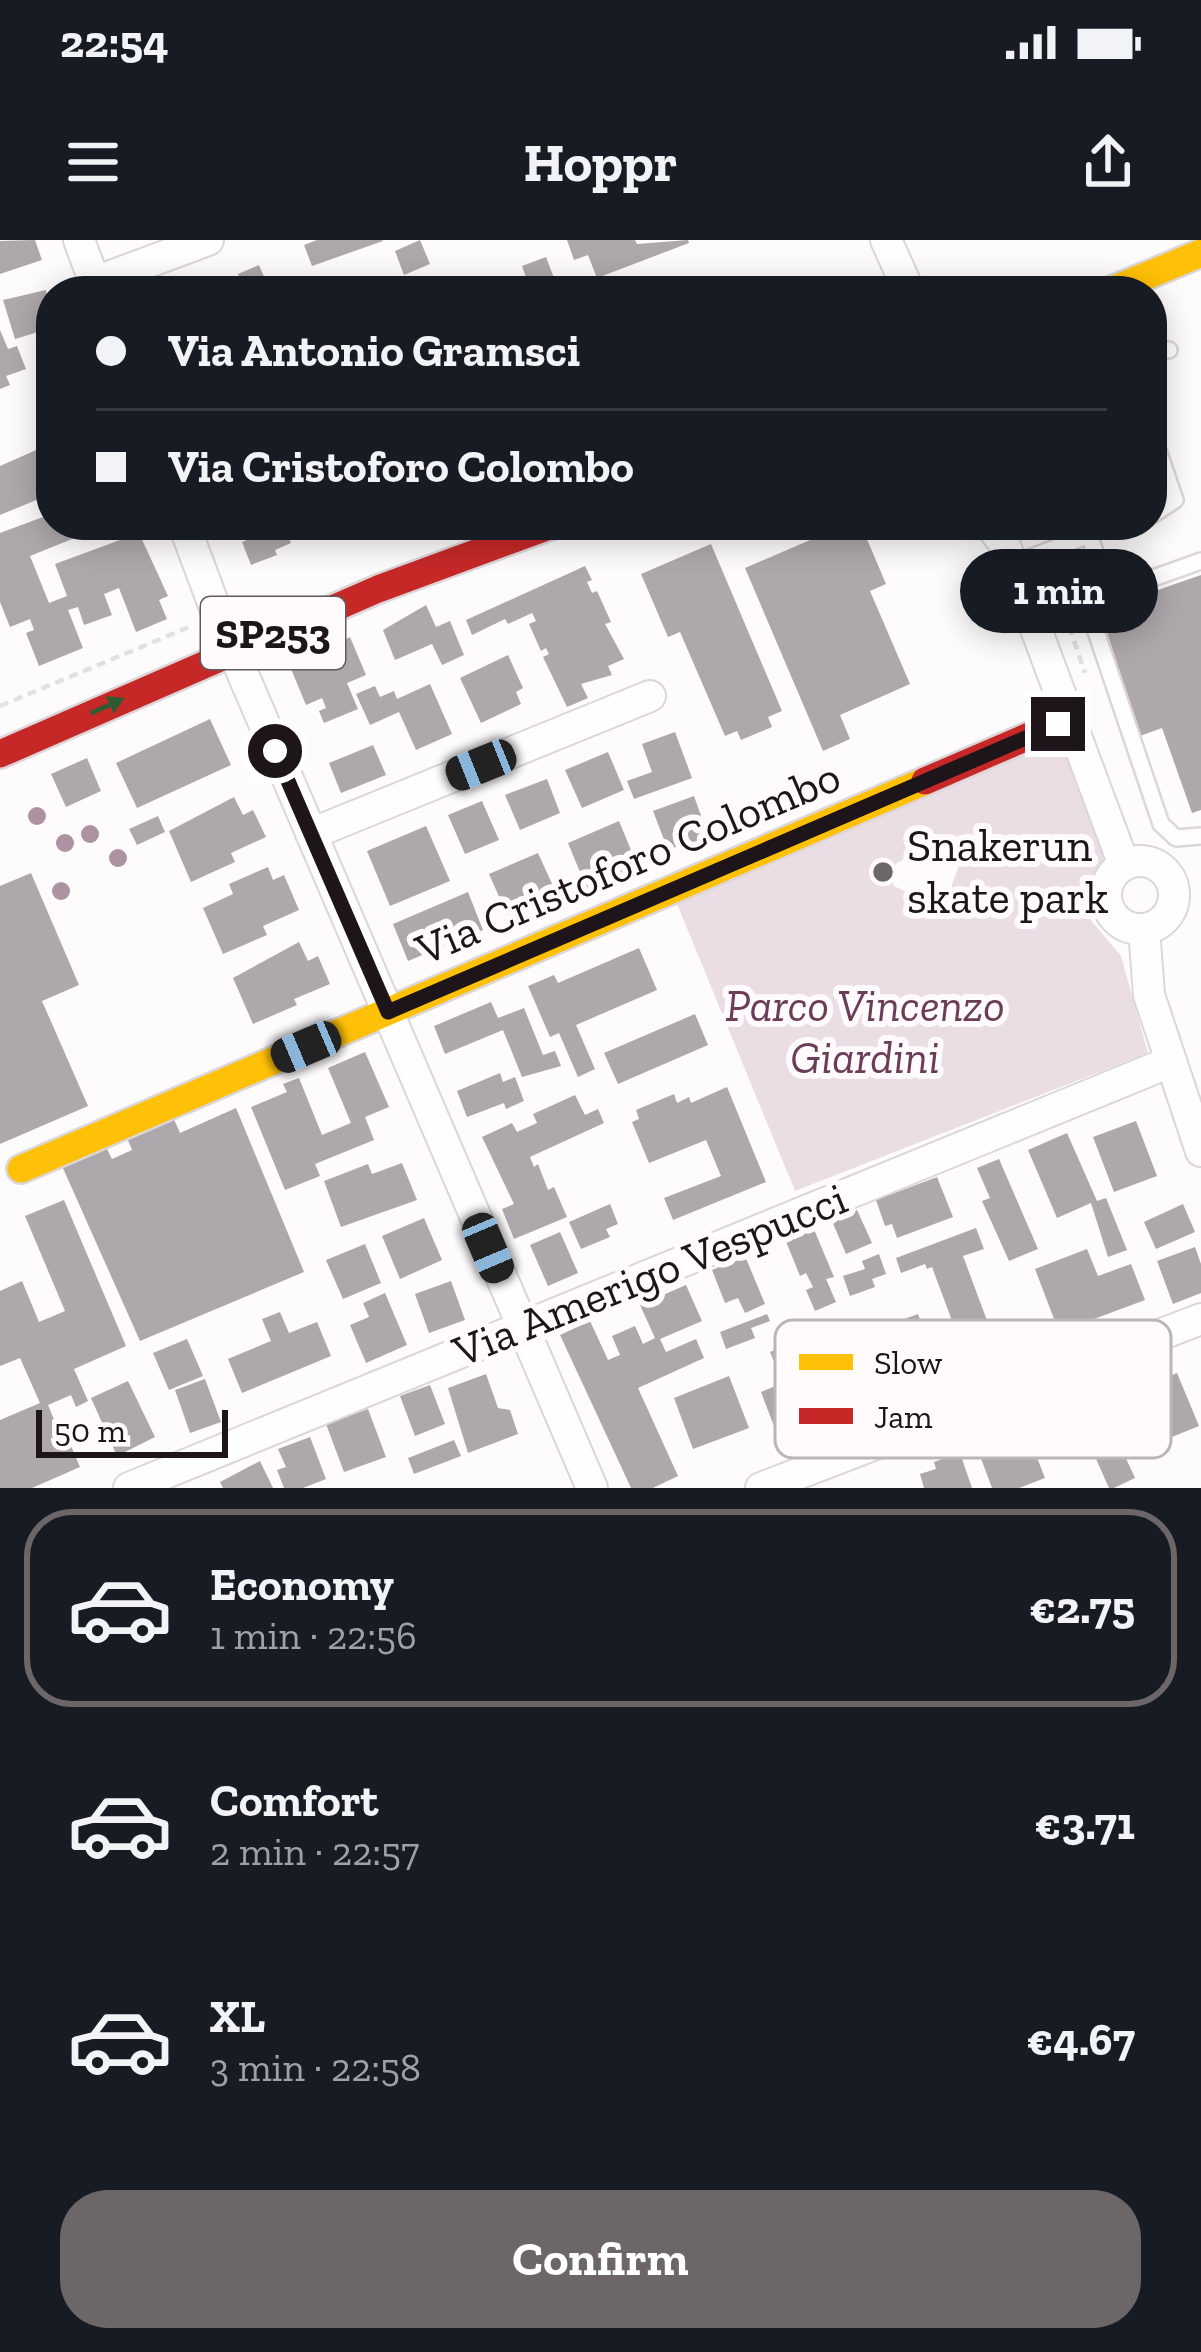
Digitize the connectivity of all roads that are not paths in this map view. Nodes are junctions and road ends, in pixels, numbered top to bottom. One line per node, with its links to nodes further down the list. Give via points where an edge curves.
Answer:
1 (79, 240): 6 (street)
2 (208, 240): 7 (street)
3 (886, 240): 8 (street)
4 (1201, 253): 5 (main road)
5 (1154, 273): 9 (main road); 10 (main road)
6 (92, 276)
7 (122, 276)
8 (902, 276)
9 (1147, 276)
10 (1149, 276)
11 (1167, 477): 12 (lane, via 1175,500)
12 (1167, 505)
13 (190, 540): 23 (street)
14 (455, 540): 23 (main road, SP253)
15 (511, 540): 23 (main road, SP253)
16 (1001, 540): 25 (street)
17 (1022, 540): 20 (street)
18 (1066, 540): 20 (lane)
19 (1091, 540): 22 (lane)
20 (1029, 558): 30 (street)
21 (1201, 561): 22 (lane)
22 (1111, 593): 29 (lane, via 1086,602 1161,824 1176,838)
23 (227, 639): 26 (main road, SP253); 27 (main road, SP253, one-way to 23); 28 (street)
24 (650, 696): 28 (street)
25 (1069, 718): 30 (street); 35 (main road, Via Cristoforo Colombo)
26 (0, 725)
27 (0, 754)
28 (311, 834): 35 (street)
29 (1201, 836)
30 (1141, 865): 31 (street); 33 (street, via 1172,885); 34 (street, via 1107,887 1108,905 1125,926)
31 (1201, 872)
32 (1201, 885): 33 (street)
33 (1173, 904): 34 (street)
34 (1144, 929): 36 (street, via 1149,994)
35 (388, 1012): 38 (main road, Via Cristoforo Colombo); 40 (street)
36 (1170, 1061): 37 (street); 40 (street, Via Amerigo Vespucci)
37 (1201, 1151)
38 (21, 1169)
39 (1201, 1318): 41 (street)
40 (521, 1328): 43 (street, Via Amerigo Vespucci); 44 (street)
41 (1171, 1330)
42 (839, 1458): 45 (street)
43 (129, 1488)
44 (592, 1488)
45 (761, 1488)

